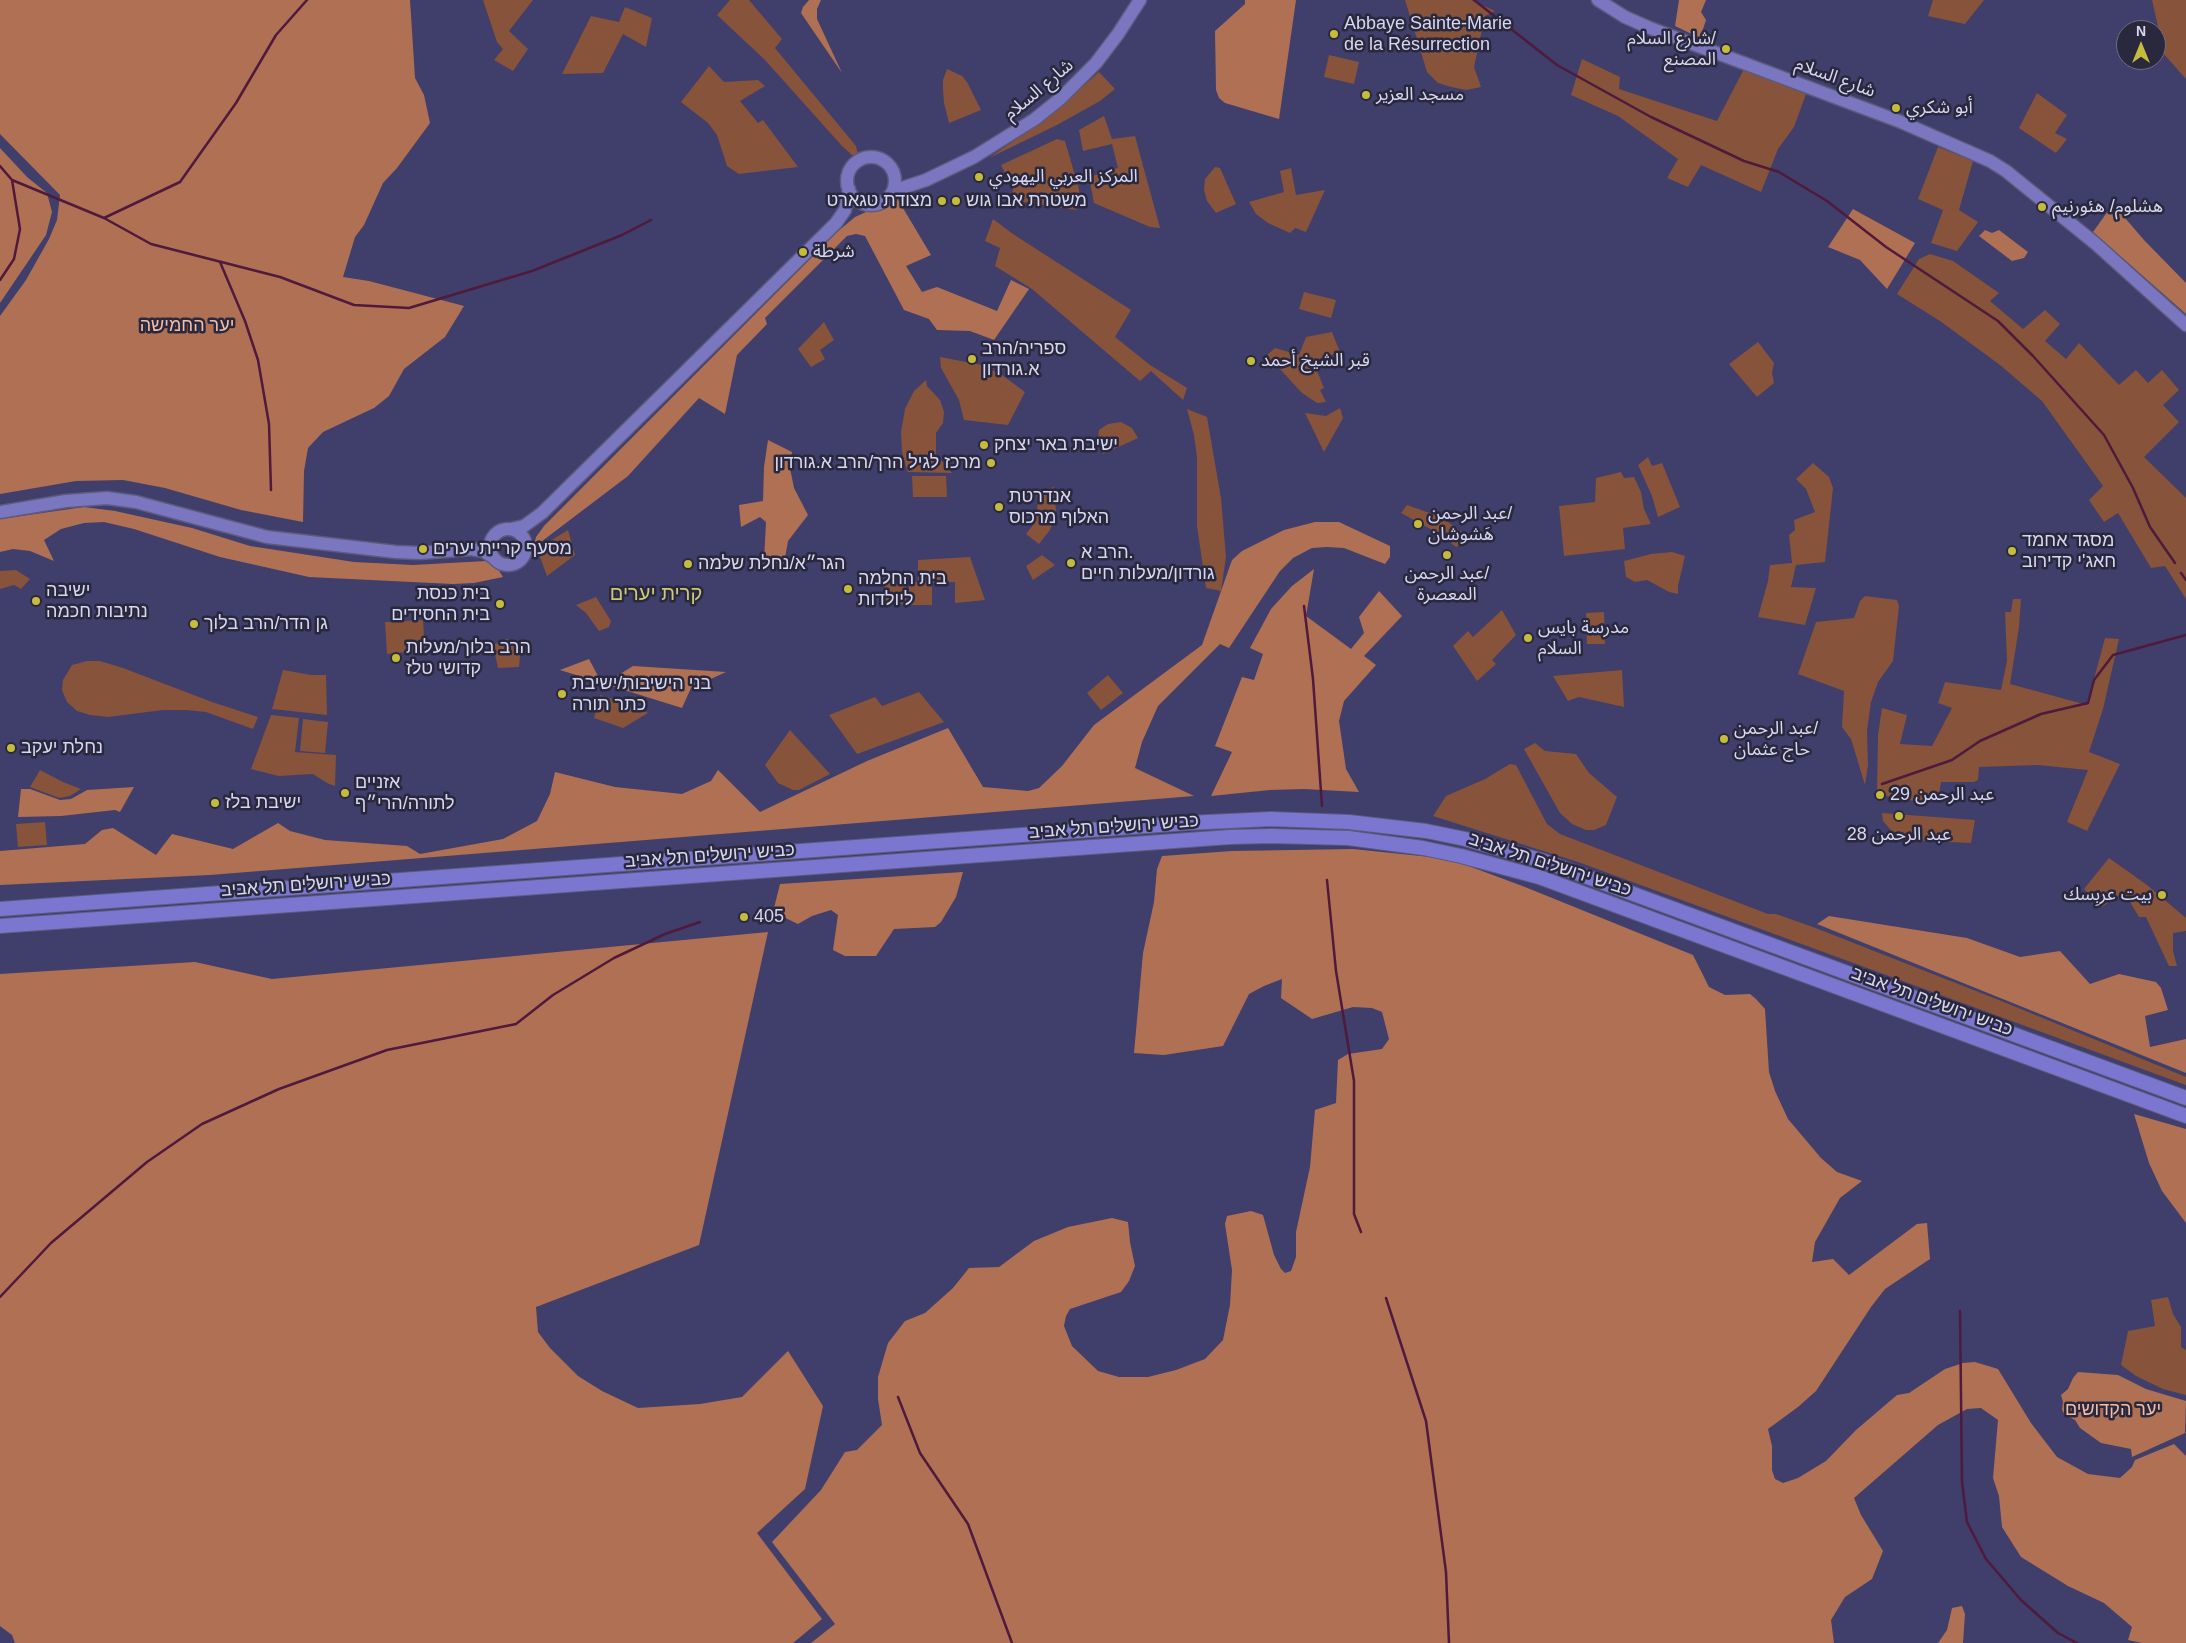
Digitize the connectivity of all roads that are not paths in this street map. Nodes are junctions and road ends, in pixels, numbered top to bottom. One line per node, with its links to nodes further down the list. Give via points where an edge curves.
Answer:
1 (1140, 0): 4 (main road, شارع السلام, via 1096,63 1047,110 974,158)
2 (1598, 0): 9 (main road, شارع السلام, via 1634,22 1901,122 1996,165 2096,244)
3 (893, 170): 4 (main road, شارع السلام, via 908,179); 5 (main road, via 877,157 862,158 850,168); 6 (main road, via 895,184)
4 (934, 176): 6 (main road, شارع السلام)
5 (849, 190): 7 (main road, via 858,201); 8 (main road, via 845,210)
6 (890, 196): 7 (main road)
7 (872, 205): 8 (main road, via 852,210)
8 (836, 223): 10 (main road)
9 (2186, 325)
10 (548, 507): 12 (main road, via 530,523); 14 (main road, via 534,525)
11 (0, 512): 15 (main road, via 106,498 136,502 242,532 285,540 396,552)
12 (510, 529): 13 (main road); 14 (main road, via 521,535)
13 (494, 535): 15 (main road, via 486,542); 16 (main road, via 490,549)
14 (526, 546): 16 (main road, via 516,562 505,564)
15 (462, 550): 16 (main road, via 478,550)
16 (494, 558)
17 (0, 908): 19 (highway, כביש ירושלים תל אביב, via 1212,821 1349,822 1445,835 1544,861)
18 (0, 926): 20 (highway, כביש ירושלים תל אביב, via 1220,838 1348,838 1451,854 1539,877)
19 (2186, 1098)
20 (2186, 1116)

